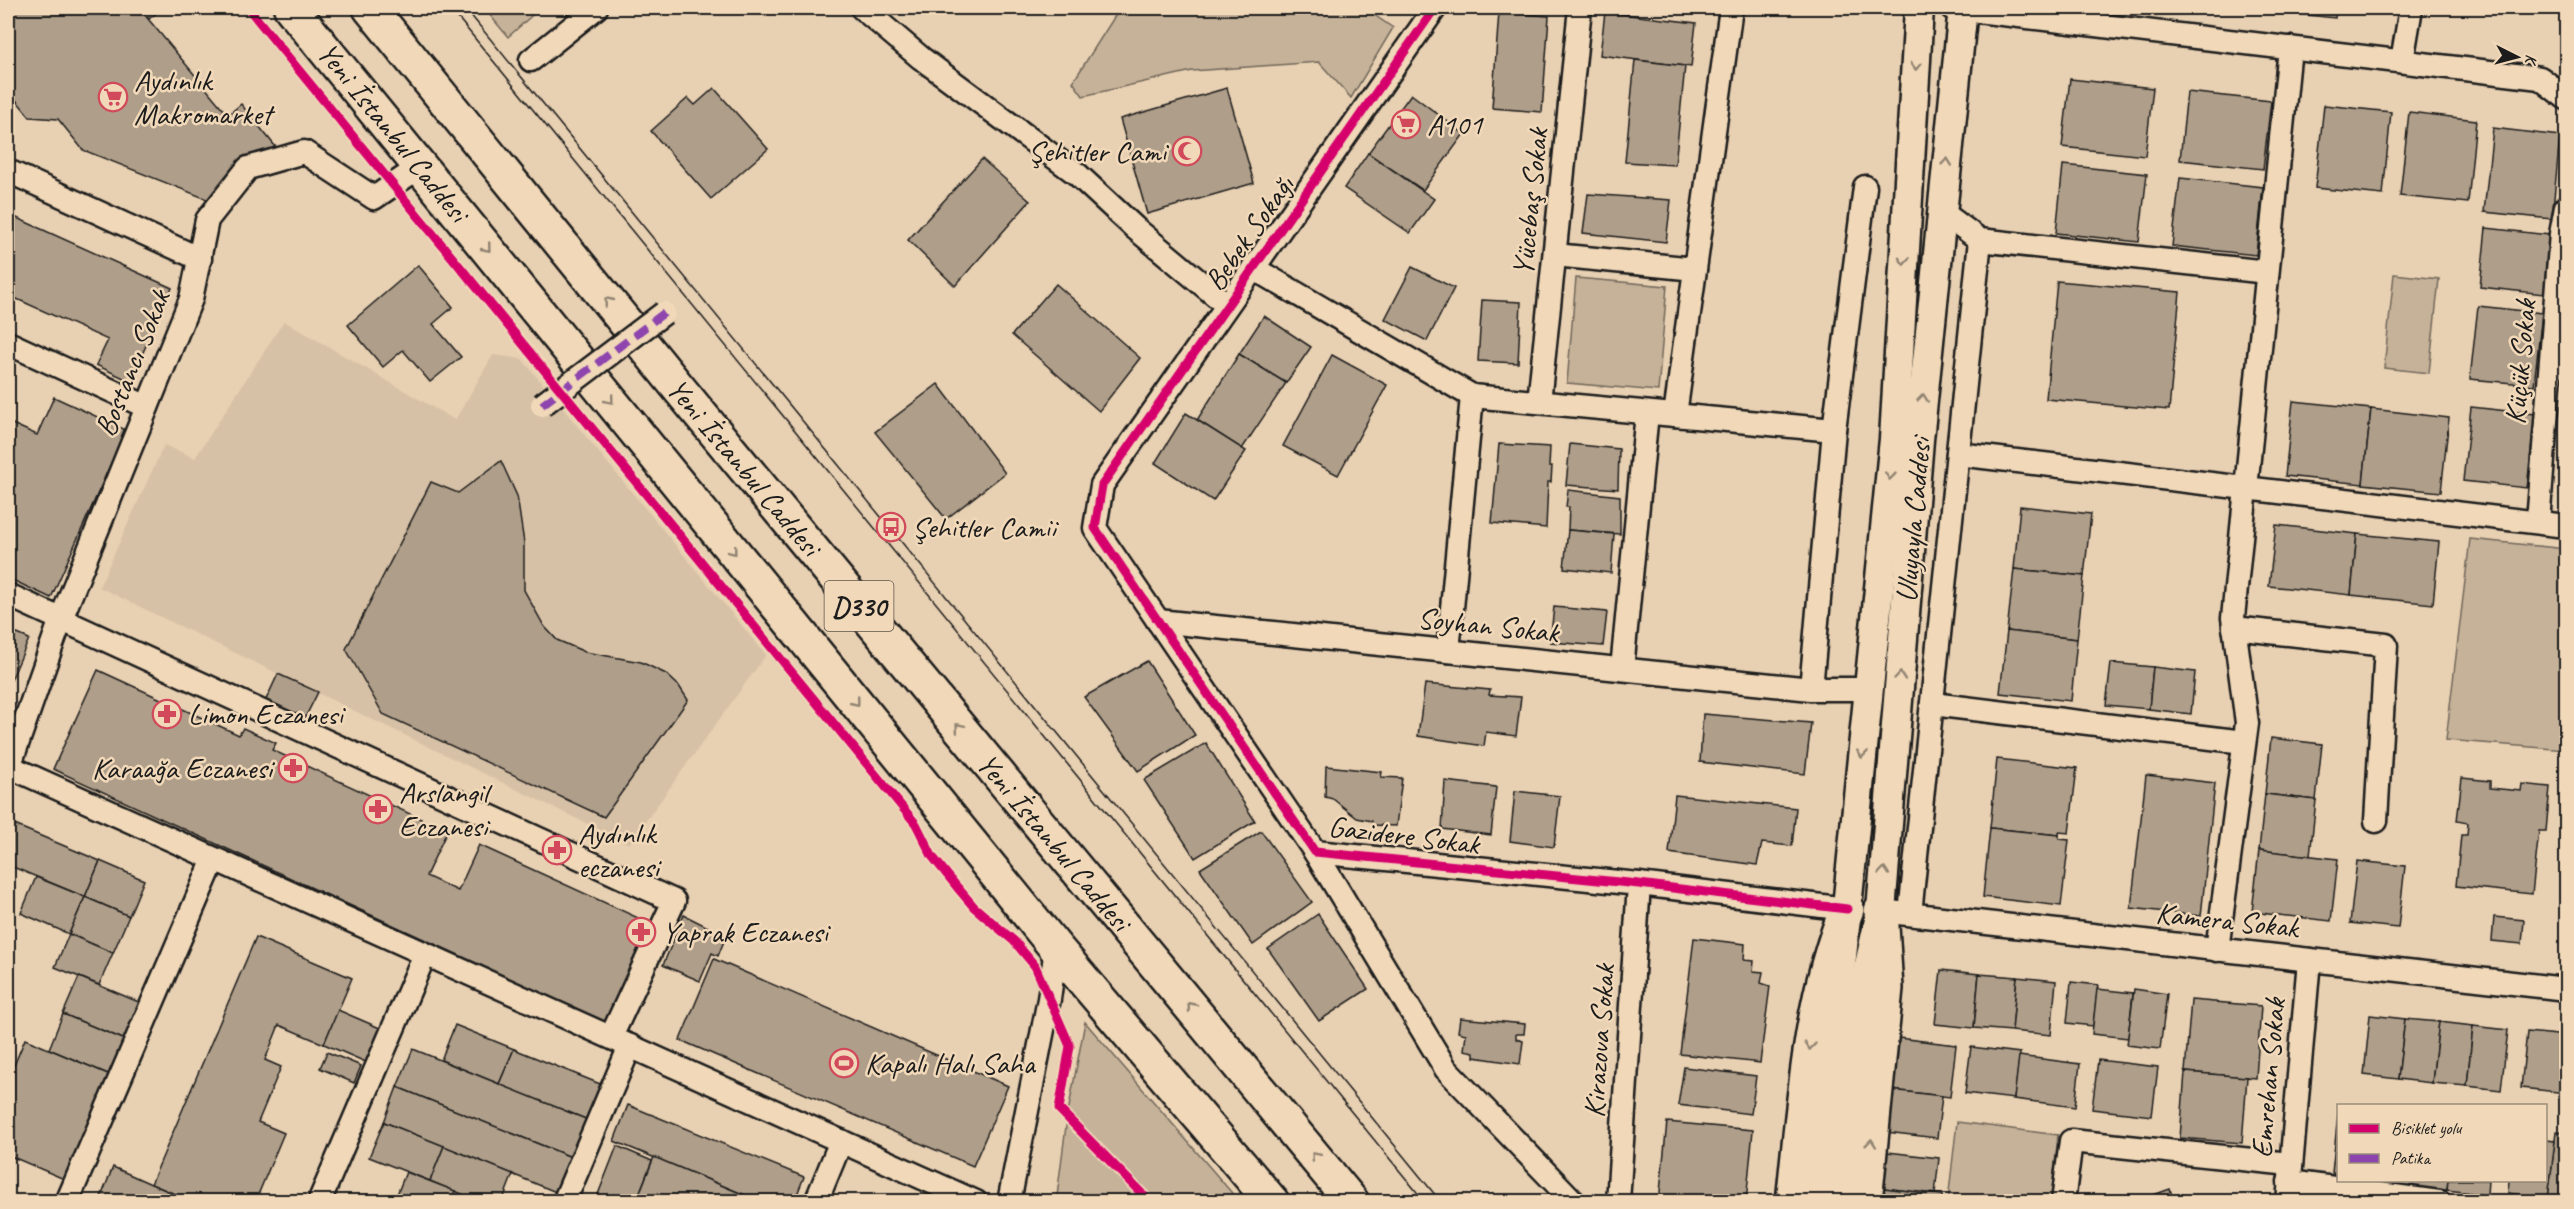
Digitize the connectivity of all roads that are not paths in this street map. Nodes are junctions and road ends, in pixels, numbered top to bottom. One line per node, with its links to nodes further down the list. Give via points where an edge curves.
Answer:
1 (291, 8): 15 (highway, Yeni İstanbul Caddesi / D330)
2 (370, 8): 74 (highway, Yeni İstanbul Caddesi / D330, one-way to 2, via 681,391)
3 (596, 8): 12 (street)
4 (862, 8): 26 (street, via 921,58 1077,174)
5 (1580, 8): 21 (street, Yücebaş Sokak)
6 (1731, 8): 24 (street)
7 (1919, 8): 48 (main road, Uluyayla Caddesi, one-way to 48, via 1894,439)
8 (1959, 8): 11 (street); 19 (main road, Uluyayla Caddesi, one-way to 8)
9 (2411, 8): 13 (street)
10 (1426, 10): 23 (street, Bebek Sokağı)
11 (2290, 48): 13 (street); 25 (street)
12 (531, 60)
13 (2402, 61): 14 (street, via 2540,78)
14 (2566, 98)
15 (421, 166): 22 (street, Bostancı Sokak, via 374,198 304,152 248,168 207,220); 58 (highway, Yeni İstanbul Caddesi / D330, one-way to 58)
16 (8, 171): 22 (street)
17 (1865, 187): 35 (street)
18 (2566, 207): 39 (street, Küçük Sokak)
19 (1942, 212): 20 (street); 57 (main road, Uluyayla Caddesi, one-way to 19, via 1919,440)
20 (1980, 240): 25 (street); 36 (street)
21 (1555, 255): 24 (street); 30 (street, Yücebaş Sokak)
22 (200, 259): 32 (street, Bostancı Sokak, via 191,299)
23 (1253, 268): 26 (street, Bebek Sokağı); 29 (street)
24 (1695, 269): 34 (street)
25 (2267, 272): 38 (street)
26 (1227, 305): 37 (street, Bebek Sokağı)
27 (664, 313): 31 (street, bridge)
28 (8, 343): 32 (street)
29 (1472, 396): 30 (street); 45 (street)
30 (1539, 402): 33 (street)
31 (542, 405)
32 (147, 407): 42 (street, Bostancı Sokak)
33 (1647, 412): 34 (street); 46 (street)
34 (1675, 415): 35 (street)
35 (1834, 430): 47 (street)
36 (1958, 454): 38 (street); 49 (street)
37 (1102, 485): 43 (street, Gazidere Sokak, via 1095,528)
38 (2246, 487): 39 (street); 44 (street)
39 (2538, 522): 40 (street)
40 (2566, 526)
41 (8, 595): 42 (street)
42 (61, 619): 51 (street, Bostancı Sokak); 64 (street, via 674,901)
43 (1158, 621): 45 (street, Soyhan Sokak); 53 (street, Gazidere Sokak)
44 (2234, 628): 50 (street, via 2247,723); 52 (street, via 2386,645)
45 (1448, 651): 46 (street, Soyhan Sokak)
46 (1622, 669): 47 (street, Soyhan Sokak)
47 (1811, 689): 48 (street, Soyhan Sokak)
48 (1869, 689): 56 (main road, Uluyayla Caddesi, one-way to 56)
49 (1932, 704): 50 (street); 57 (street)
50 (2244, 742): 59 (street)
51 (8, 768): 54 (street)
52 (2376, 821)
53 (1315, 852): 55 (street, Gazidere Sokak); 75 (street, via 1446,1069)
54 (214, 859): 60 (street); 67 (street)
55 (1639, 884): 56 (street, Gazidere Sokak); 76 (street, Kirazova Sokak)
56 (1847, 909): 63 (main road, Uluyayla Caddesi); 77 (highway, one-way to 77, via 1830,950 1812,1032)
57 (1895, 913): 59 (street, Kamera Sokak); 63 (main road, Uluyayla Caddesi); 80 (highway, one-way to 57)
58 (1056, 948): 72 (street); 73 (highway, Yeni İstanbul Caddesi / D330)
59 (2217, 950): 61 (street, Kamera Sokak)
60 (425, 954): 64 (street); 68 (street)
61 (2309, 960): 62 (street, Kamera Sokak); 66 (street, Emrehan Sokak)
62 (2566, 989)
63 (1846, 1032): 78 (main road); 79 (main road)
64 (621, 1042): 65 (street); 69 (street)
65 (841, 1141): 70 (street); 71 (street)
66 (2289, 1183): 81 (street, via 2071,1141); 82 (street)
67 (67, 1202)
68 (319, 1202)
69 (564, 1202)
70 (816, 1202)
71 (976, 1202)
72 (1009, 1202)
73 (1272, 1202)
74 (1353, 1202)
75 (1574, 1202)
76 (1618, 1202)
77 (1793, 1202)
78 (1814, 1202)
79 (1839, 1202)
80 (1865, 1202)
81 (2063, 1202)
82 (2439, 1202)

